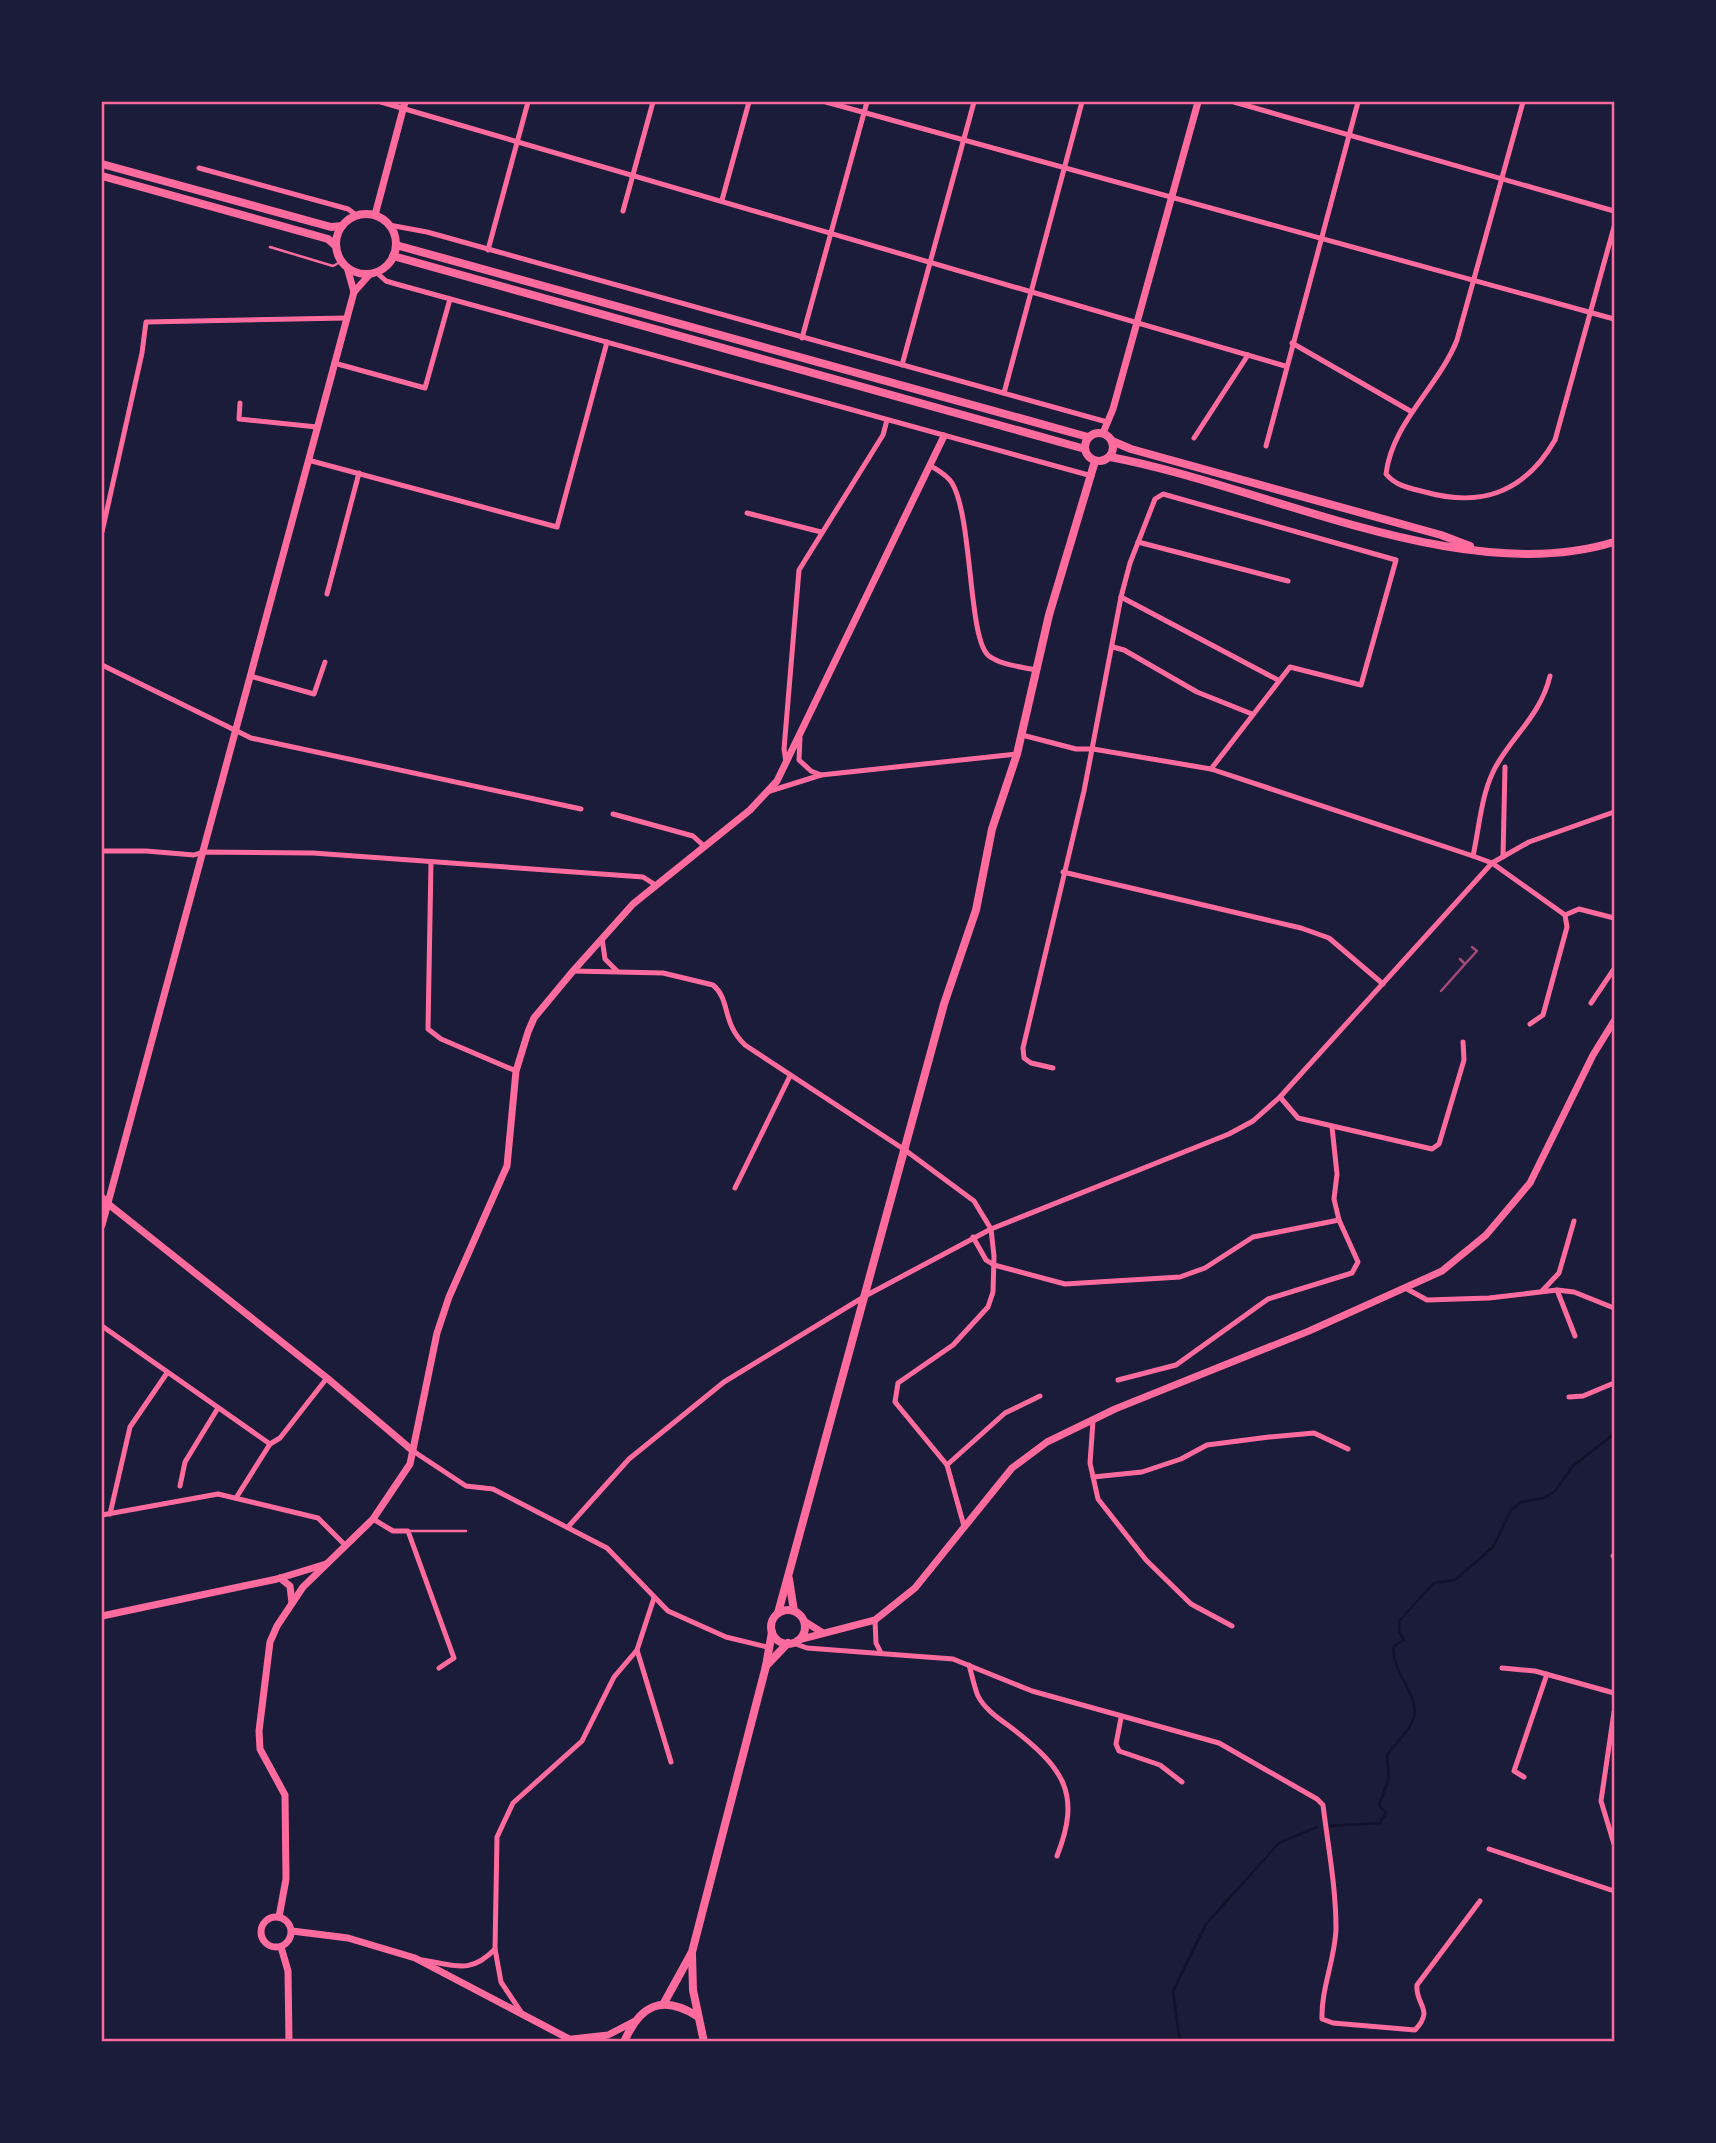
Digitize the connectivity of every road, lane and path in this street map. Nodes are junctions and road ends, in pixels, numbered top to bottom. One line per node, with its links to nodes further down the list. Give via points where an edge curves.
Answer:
1 (381, 102): 13 (street)
2 (528, 102): 17 (street)
3 (653, 102): 21 (street)
4 (749, 102): 25 (street)
5 (826, 102): 14 (street)
6 (867, 102): 14 (street)
7 (974, 102): 16 (street)
8 (1083, 102): 19 (street)
9 (1198, 102): 24 (street)
10 (1234, 102): 15 (street)
11 (1358, 102): 15 (street)
12 (1523, 102): 23 (street)
13 (404, 105): 17 (street); 29 (street)
14 (864, 112): 16 (street); 33 (street)
15 (1349, 135): 23 (street); 34 (street)
16 (963, 139): 19 (street); 40 (street)
17 (517, 142): 21 (street); 38 (street)
18 (102, 164): 31 (main road, via 331,228)
19 (1065, 167): 24 (street); 44 (street)
20 (199, 168): 28 (street)
21 (633, 175): 25 (street); 26 (street)
22 (102, 176): 36 (main road, via 328,239)
23 (1501, 179): 27 (street); 43 (street)
24 (1171, 197): 34 (street); 50 (street)
25 (722, 200): 33 (street)
26 (623, 211)
27 (1615, 211)
28 (356, 215): 29 (main road); 31 (main road)
29 (375, 215): 30 (main road)
30 (389, 225): 35 (main road); 38 (street)
31 (342, 226): 36 (main road)
32 (1615, 228): 47 (street)
33 (831, 233): 40 (street); 51 (street)
34 (1321, 238): 43 (street); 53 (street)
35 (396, 245): 39 (main road); 66 (main road)
36 (336, 246): 41 (main road)
37 (270, 247): 41 (lane)
38 (488, 250): 51 (street)
39 (393, 257): 42 (main road); 70 (main road)
40 (930, 262): 44 (street); 56 (street)
41 (344, 264): 42 (main road); 45 (street)
42 (373, 273): 45 (street); 46 (street)
43 (1474, 280): 47 (street); 60 (street, via 1449,361)
44 (1031, 291): 50 (street); 58 (street)
45 (354, 292): 48 (street)
46 (450, 299): 52 (street); 55 (street, via 425,388)
47 (1592, 313): 49 (street); 60 (street, via 1555,440 1540,466 1508,489 1460,499 1394,484 1386,474 1387,461)
48 (347, 318): 55 (street); 78 (street, via 146,322)
49 (1615, 319)
50 (1137, 322): 54 (street); 62 (street)
51 (802, 338): 56 (street)
52 (607, 342): 61 (street); 75 (street, via 557,527)
53 (1292, 343): 57 (street); 60 (street)
54 (1248, 355): 57 (street); 67 (street)
55 (334, 363): 63 (street)
56 (902, 365): 58 (street)
57 (1285, 366): 69 (street)
58 (1004, 393): 62 (street)
59 (240, 403): 63 (street, via 239,419)
60 (1412, 412)
61 (887, 420): 65 (street); 79 (street, via 883,435)
62 (1107, 422): 64 (street)
63 (317, 427): 72 (street)
64 (1103, 433): 66 (main road); 68 (main road)
65 (944, 436): 74 (street); 76 (street)
66 (1088, 437): 70 (main road)
67 (1194, 438)
68 (1112, 441): 71 (main road); 82 (main road)
69 (1266, 446)
70 (1085, 449): 73 (main road)
71 (1110, 457): 73 (main road); 82 (main road, via 1441,547)
72 (309, 460): 75 (street); 90 (street)
73 (1095, 461): 76 (main road)
74 (931, 466): 89 (street, via 946,475 965,521 987,655); 96 (street)
75 (359, 473): 84 (street)
76 (1092, 476): 89 (main road)
77 (747, 513): 79 (street)
78 (102, 532)
79 (821, 532): 99 (street, via 798,575 784,749)
80 (1138, 542): 83 (street); 85 (street); 92 (street, via 1159,495 1396,560 1361,685 1290,667)
81 (1615, 542): 82 (main road, via 1577,552 1535,555)
82 (1479, 549)
83 (1288, 581)
84 (327, 594)
85 (1121, 597): 86 (street); 92 (street)
86 (1113, 647): 93 (street, via 1197,692); 97 (street)
87 (325, 662): 90 (street, via 314,694)
88 (102, 665): 94 (street)
89 (1036, 670): 95 (main road)
90 (250, 676): 94 (street)
91 (1550, 676): 110 (street, via 1524,730 1493,771)
92 (1278, 680): 93 (street)
93 (1252, 714): 101 (street)
94 (235, 731): 104 (street, via 263,741); 109 (street)
95 (1022, 735): 97 (street); 98 (main road)
96 (800, 736): 99 (street); 102 (street, via 799,760)
97 (1093, 749): 101 (street); 114 (street)
98 (1017, 754): 102 (street); 134 (main road)
99 (787, 765): 103 (street)
100 (1505, 767): 111 (street)
101 (1211, 769): 110 (street)
102 (821, 775): 103 (street)
103 (770, 791): 107 (street)
104 (581, 809)
105 (1615, 812): 111 (street, via 1530,842)
106 (613, 814): 107 (street, via 694,836)
107 (704, 846): 115 (street)
108 (102, 852): 109 (street)
109 (203, 852): 112 (street, via 313,853); 136 (street)
110 (1474, 856): 113 (street)
111 (1503, 857): 113 (street)
112 (431, 862): 115 (street, via 643,877); 130 (street, via 428,1029)
113 (1492, 863): 116 (street); 124 (street)
114 (1063, 872): 124 (street, via 1301,928 1329,939); 129 (street, via 1023,1048 1024,1058 1031,1063)
115 (654, 884): 118 (street)
116 (1565, 915): 117 (street, via 1579,909); 127 (street, via 1567,927 1543,1015)
117 (1615, 918)
118 (602, 937): 119 (street); 120 (street)
119 (589, 952): 120 (street); 122 (street)
120 (605, 959): 123 (street)
121 (1615, 969): 125 (street)
122 (573, 971): 123 (street); 130 (street, via 534,1018)
123 (620, 973): 131 (street, via 663,973 713,985 720,991 735,1035)
124 (1383, 984): 132 (street)
125 (1591, 1003)
126 (1615, 1021): 143 (street, via 1593,1055 1530,1183 1486,1235 1442,1271)
127 (1530, 1024)
128 (1463, 1042): 133 (street, via 1464,1060 1439,1144 1432,1149)
129 (1054, 1068)
130 (516, 1071): 160 (street, via 508,1166 458,1274 437,1333)
131 (790, 1076): 134 (street); 135 (street)
132 (1280, 1097): 133 (street, via 1298,1118); 140 (street, via 1253,1121 1204,1146)
133 (1332, 1127): 137 (street)
134 (905, 1150): 140 (street, via 974,1201); 146 (main road)
135 (735, 1188)
136 (104, 1200): 139 (street); 151 (street)
137 (1339, 1220): 142 (street, via 1253,1237 1186,1276 1065,1284); 152 (street, via 1358,1262 1352,1273 1268,1299 1176,1365)
138 (1574, 1221): 145 (street, via 1559,1273)
139 (102, 1225)
140 (991, 1229): 141 (street); 142 (street)
141 (973, 1237): 142 (street); 146 (street)
142 (994, 1265): 161 (street, via 993,1292 982,1316 953,1345 898,1382 894,1394 895,1402)
143 (1407, 1289): 145 (street, via 1427,1300); 157 (street)
144 (1557, 1290): 145 (street); 147 (street); 149 (street)
145 (1542, 1291)
146 (867, 1295): 169 (street, via 724,1382 629,1459); 175 (main road)
147 (1615, 1308)
148 (102, 1326): 150 (street)
149 (1575, 1336)
150 (167, 1373): 156 (street); 165 (street, via 130,1427)
151 (327, 1378): 158 (street); 160 (street)
152 (1118, 1380)
153 (1615, 1383): 155 (street)
154 (1040, 1396): 161 (street, via 1005,1413)
155 (1569, 1397)
156 (218, 1408): 158 (street); 163 (street, via 185,1462)
157 (1093, 1421): 162 (street); 168 (street, via 1047,1442 1012,1468)
158 (271, 1444): 164 (street)
159 (1348, 1449): 162 (street, via 1314,1433 1269,1437 1207,1445 1181,1460 1142,1472)
160 (413, 1451): 167 (street, via 410,1464); 169 (street, via 466,1486 493,1489)
161 (947, 1465): 168 (street)
162 (1093, 1477): 185 (street, via 1098,1499 1146,1560 1191,1604)
163 (180, 1486)
164 (236, 1498): 165 (street, via 201,1496); 172 (street, via 318,1518)
165 (110, 1514): 166 (street)
166 (102, 1515)
167 (373, 1519): 170 (street, via 393,1531); 172 (street)
168 (964, 1526): 183 (street, via 915,1588)
169 (568, 1527): 178 (street, via 607,1548)
170 (408, 1531): 171 (lane); 194 (street, via 454,1658)
171 (466, 1531)
172 (345, 1545): 173 (street)
173 (327, 1563): 174 (street); 177 (street)
174 (295, 1573): 176 (street); 177 (street)
175 (788, 1577): 180 (main road); 181 (main road)
176 (280, 1578): 179 (street, via 291,1588); 182 (street)
177 (303, 1587): 179 (street)
178 (654, 1598): 189 (street, via 668,1611 707,1630); 190 (street)
179 (292, 1603): 208 (street, via 270,1642 258,1731 260,1749 285,1795 286,1879)
180 (794, 1611): 181 (main road); 184 (main road)
181 (778, 1613): 186 (main road)
182 (102, 1616)
183 (875, 1620): 187 (street); 191 (street)
184 (804, 1621): 187 (street); 188 (main road, via 804,1632)
185 (1232, 1626)
186 (772, 1632): 188 (main road, via 778,1640); 189 (main road)
187 (823, 1633): 188 (street)
188 (793, 1642): 191 (street, via 807,1648); 193 (main road)
189 (767, 1647): 193 (main road)
190 (637, 1650): 200 (street); 211 (street, via 614,1677 582,1741 513,1802 503,1820 494,1859)
191 (881, 1653): 192 (street, via 953,1659)
192 (969, 1665): 199 (street, via 1032,1691); 205 (street, via 979,1697 990,1712 1040,1753 1065,1781 1068,1814)
193 (766, 1666): 212 (main road)
194 (439, 1668)
195 (1502, 1668): 196 (street)
196 (1547, 1674): 197 (street); 201 (street, via 1514,1771)
197 (1615, 1693)
198 (1615, 1712): 203 (street, via 1601,1801)
199 (1121, 1718): 202 (street, via 1119,1751 1160,1765); 207 (street, via 1231,1749 1322,1805 1336,1930 1322,2019 1415,2029 1425,2013 1417,1985)
200 (671, 1762)
201 (1524, 1777)
202 (1182, 1782)
203 (1615, 1844)
204 (1489, 1849): 206 (street)
205 (1058, 1856)
206 (1615, 1891)
207 (1480, 1901)
208 (279, 1917): 209 (street); 210 (street, via 265,1922 262,1936 271,1947)
209 (292, 1931): 210 (street); 213 (street, via 348,1938)
210 (281, 1947): 219 (street, via 288,1971)
211 (495, 1948): 213 (street, via 482,1963 469,1968); 215 (street, via 500,1983)
212 (692, 1952): 214 (main road); 216 (main road)
213 (415, 1958): 215 (street)
214 (664, 2003): 216 (main road); 217 (main road, via 647,2009)
215 (524, 2016): 218 (street)
216 (697, 2016): 221 (main road)
217 (633, 2022): 218 (street, via 608,2035); 220 (main road)
218 (573, 2040)
219 (289, 2042)
220 (624, 2042)
221 (704, 2042)

